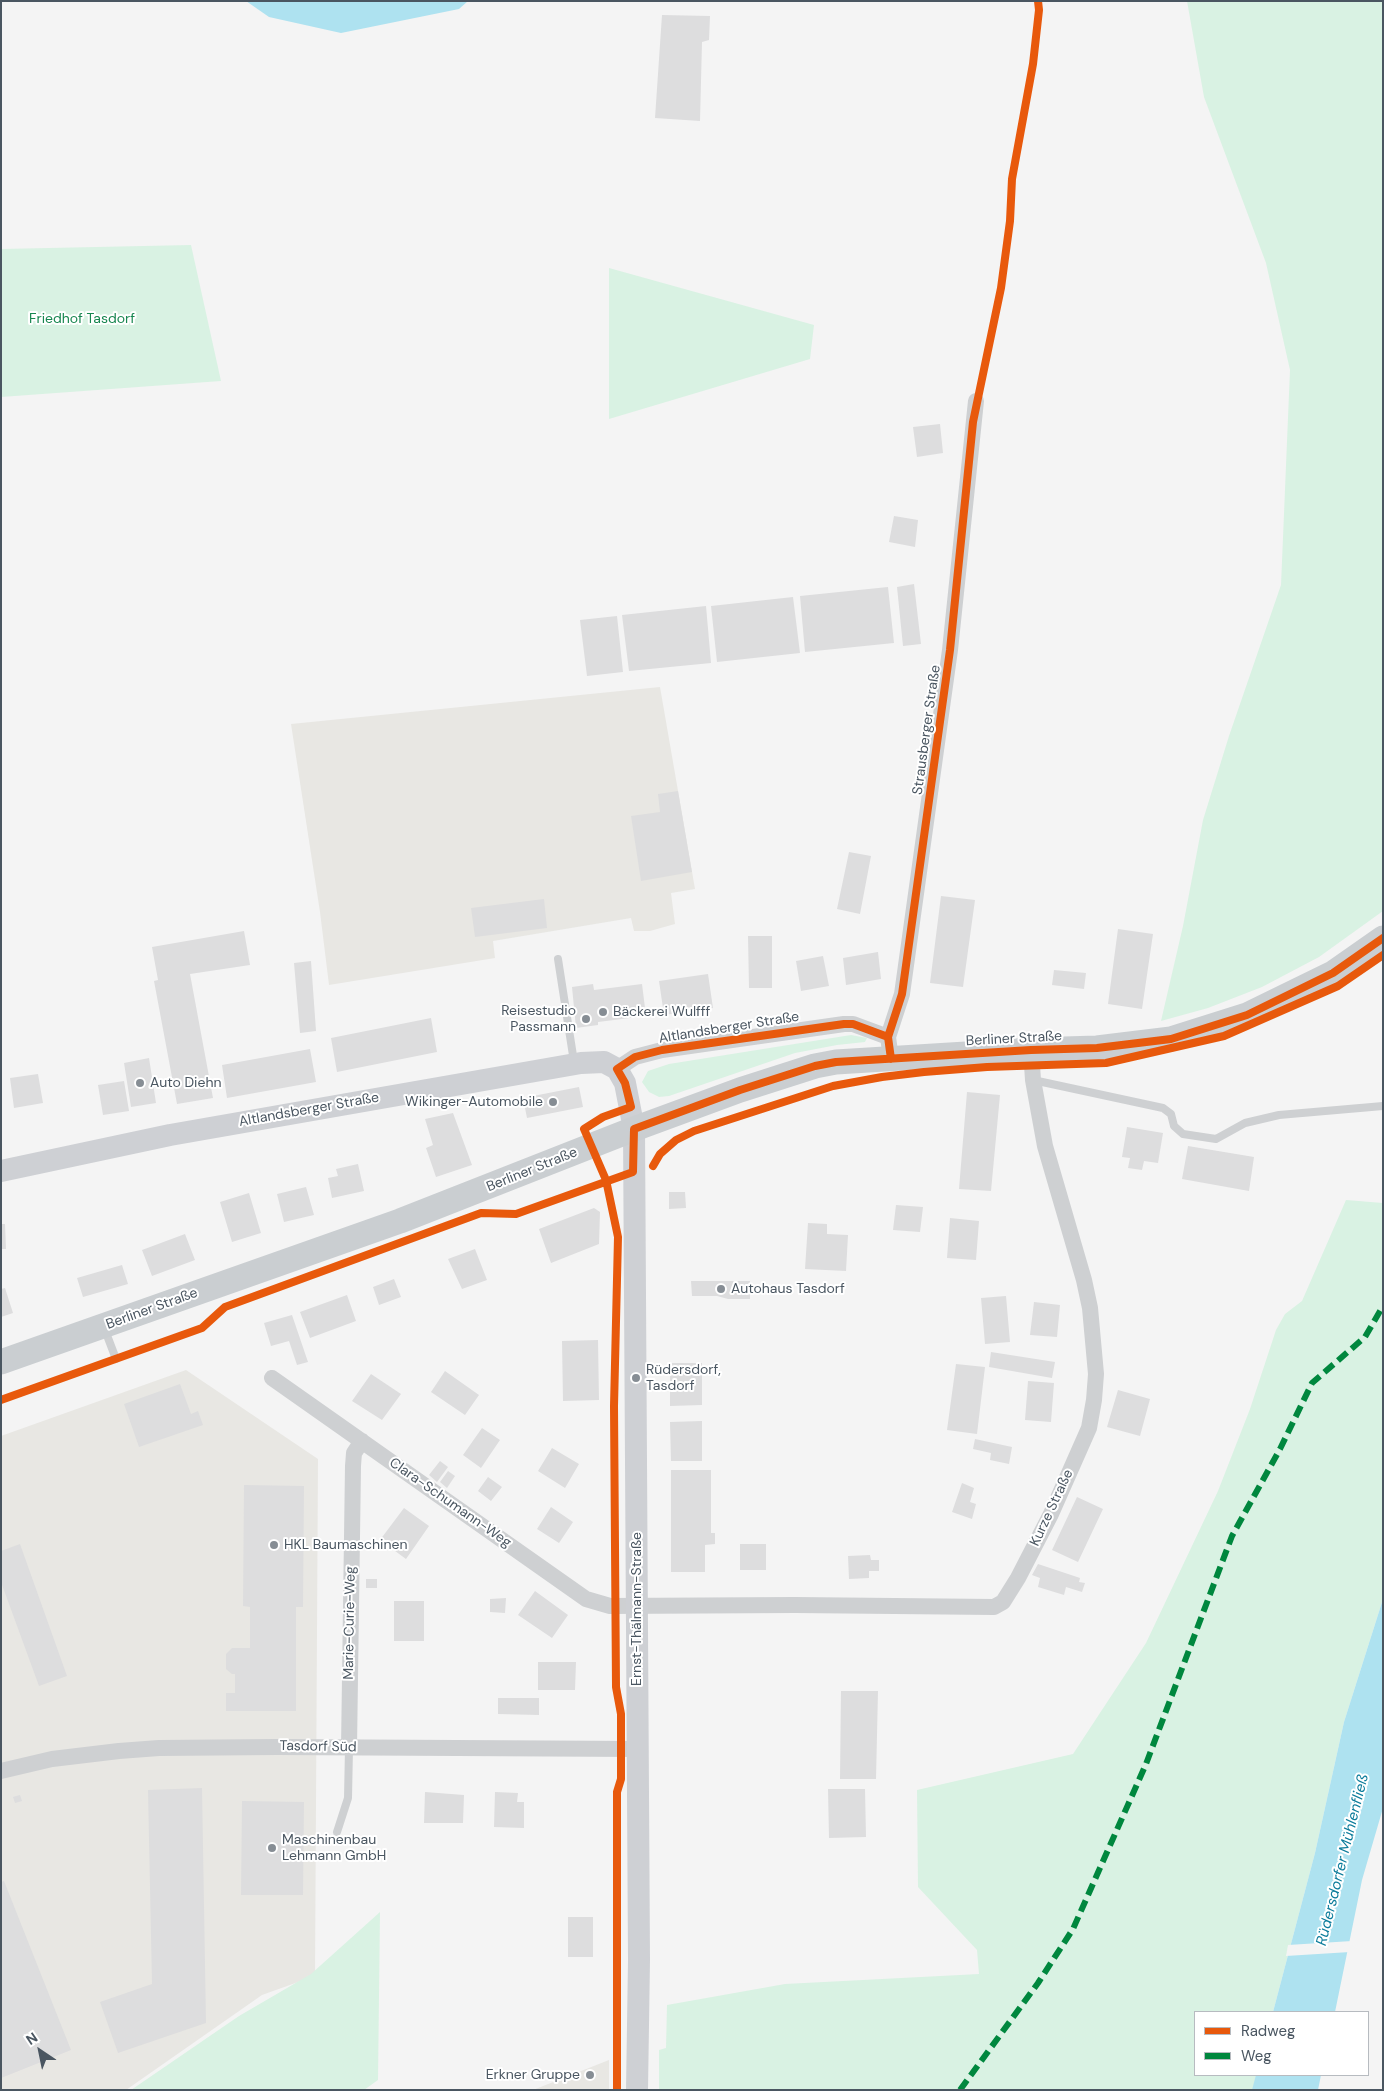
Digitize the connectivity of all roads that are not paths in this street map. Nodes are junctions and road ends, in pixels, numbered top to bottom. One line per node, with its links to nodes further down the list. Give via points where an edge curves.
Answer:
1 (976, 401): 4 (street, Strausberger Straße, via 955,613 933,786 902,994)
2 (1383, 938): 5 (main road, Berliner Straße, via 1333,973 1256,1010 1171,1039 1096,1048)
3 (558, 958): 6 (lane)
4 (890, 1048): 5 (main road, Berliner Straße); 7 (street, Altlandsberger Straße, via 853,1024 844,1024 662,1050 636,1057); 10 (main road, Berliner Straße, via 815,1066)
5 (1031, 1050): 8 (street, Kurze Straße)
6 (574, 1064): 7 (main road, Altlandsberger Straße, via 604,1062); 11 (main road, Altlandsberger Straße, via 170,1135)
7 (617, 1069): 10 (main road, via 625,1083)
8 (1033, 1080): 9 (lane, via 1163,1108 1171,1114 1174,1126 1182,1134 1216,1139 1245,1124 1279,1115); 17 (street, Kurze Straße, via 1045,1146 1084,1280 1096,1374 1089,1428 1051,1514 1003,1602 994,1608)
9 (1383, 1106)
10 (634, 1129): 12 (main road, Berliner Straße, via 400,1221); 17 (main road, Ernst-Thälmann-Straße)
11 (1, 1171)
12 (104, 1326): 13 (lane); 14 (main road, Berliner Straße)
13 (116, 1359)
14 (1, 1362)
15 (272, 1378): 16 (street, Clara-Schumann-Weg)
16 (362, 1441): 17 (street, Clara-Schumann-Weg, via 586,1599 610,1606); 18 (street, Marie-Curie-Weg, via 354,1453 353,1466)
17 (636, 1606): 19 (main road, Ernst-Thälmann-Straße)
18 (348, 1748): 19 (street, Tasdorf Süd); 20 (street, Tasdorf Süd, via 212,1747 119,1751 52,1759); 21 (lane, via 348,1798)
19 (637, 1749): 22 (main road, Ernst-Thälmann-Straße)
20 (1, 1771)
21 (336, 1832)
22 (637, 2090)

